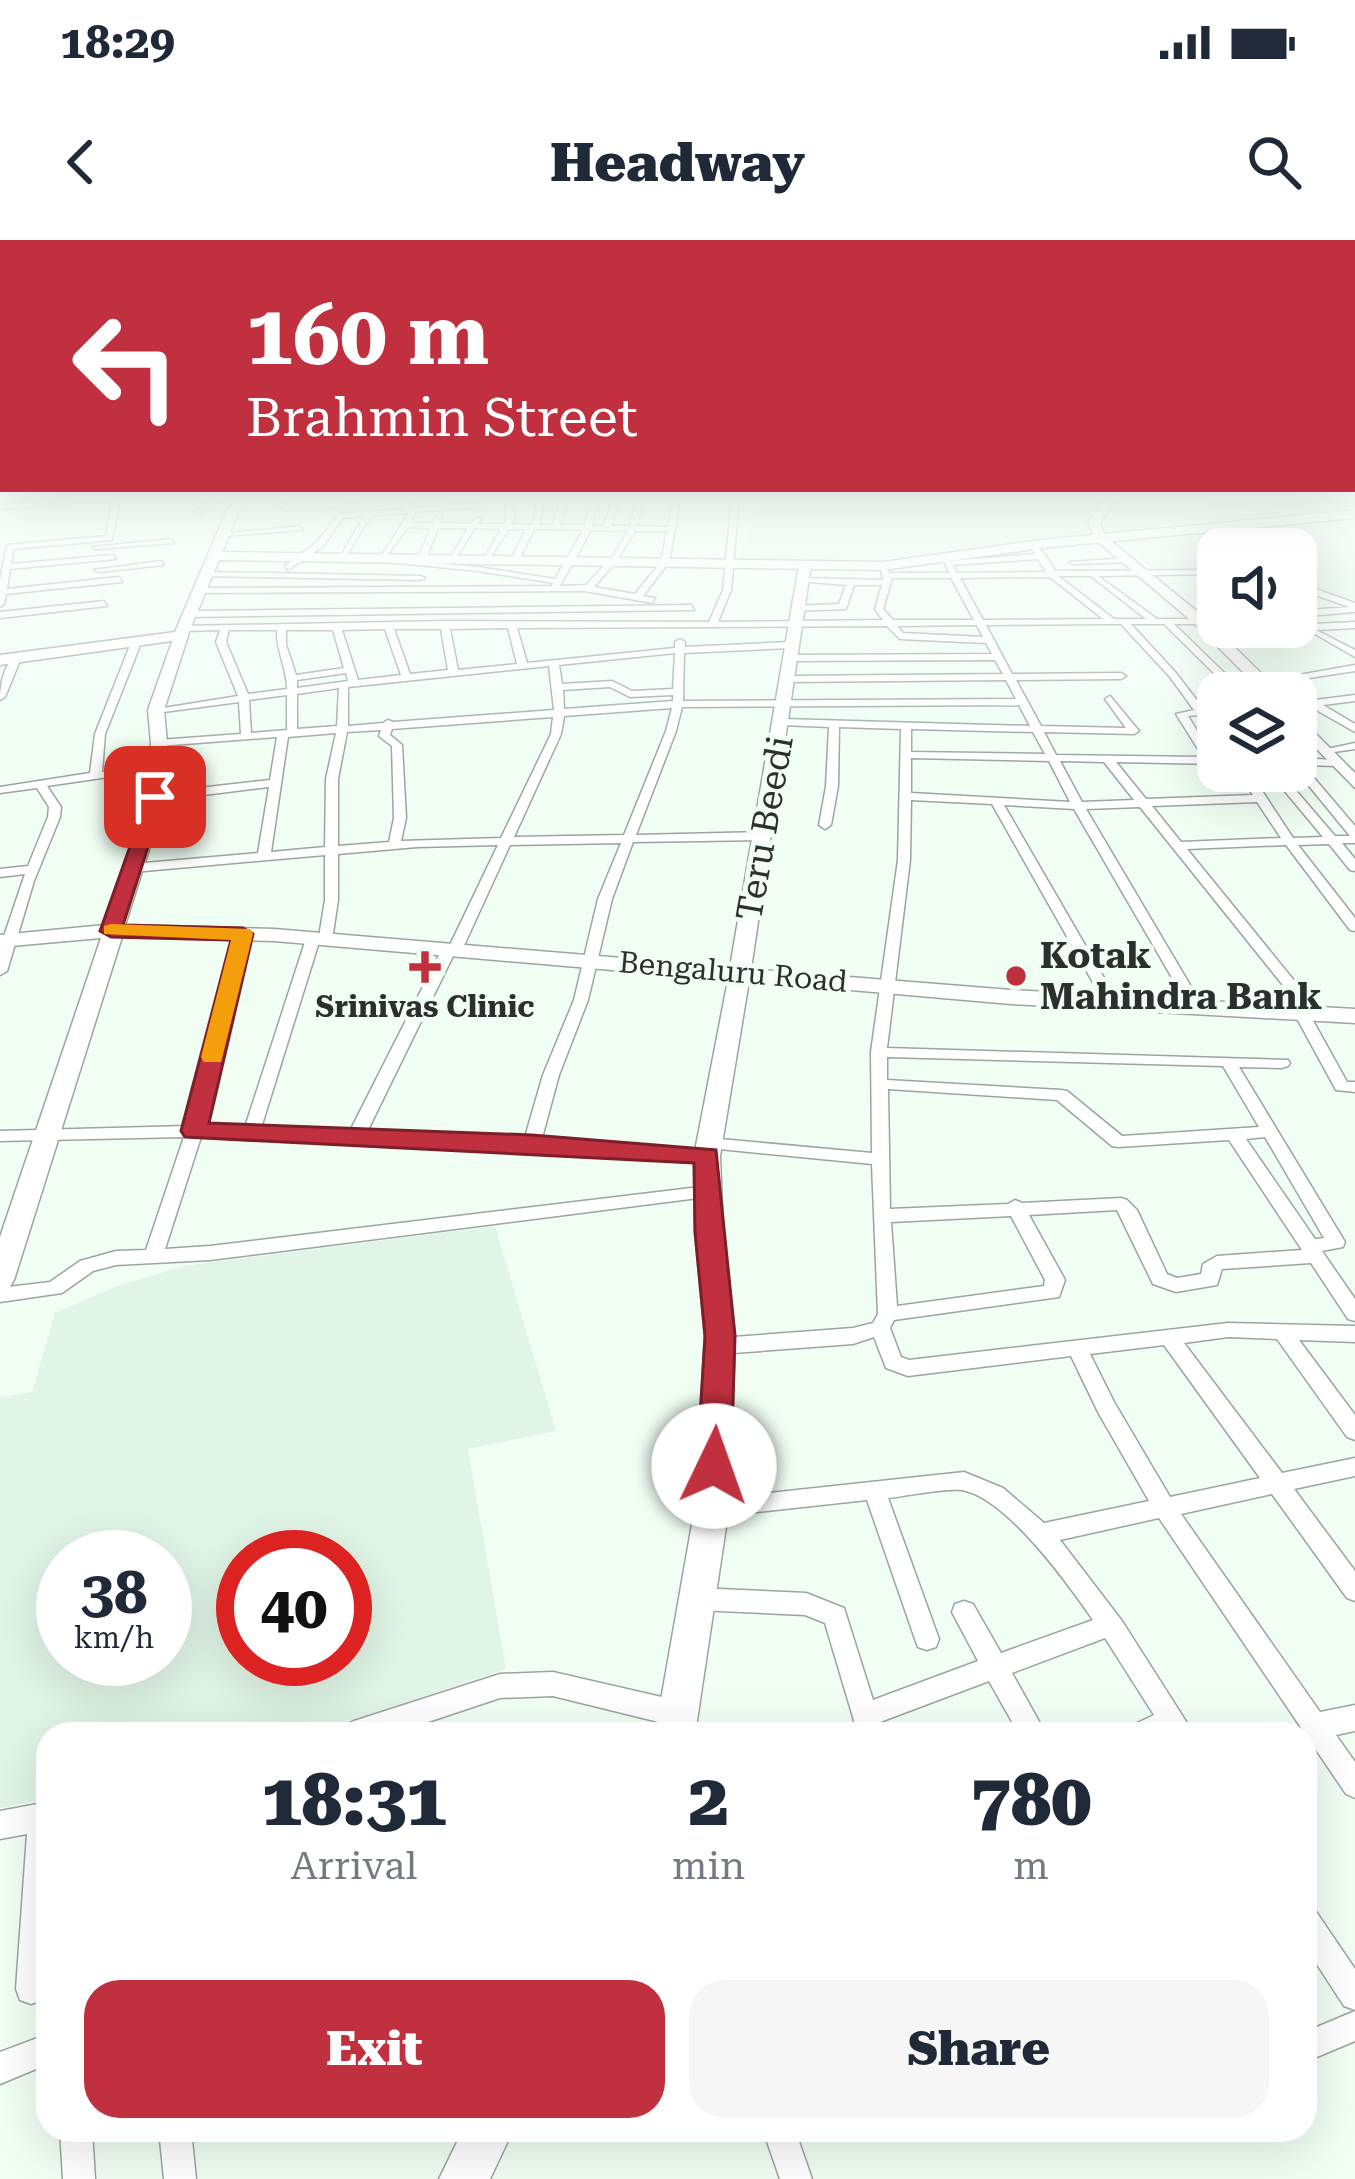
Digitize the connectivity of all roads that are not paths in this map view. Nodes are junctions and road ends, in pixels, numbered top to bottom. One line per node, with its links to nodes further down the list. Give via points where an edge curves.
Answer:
1 (52, 586): 21 (street)
2 (56, 586): 24 (street)
3 (202, 586): 35 (main road)
4 (267, 586): 19 (street)
5 (358, 586): 26 (street)
6 (489, 586): 20 (street)
7 (525, 586): 20 (street)
8 (551, 586): 20 (street)
9 (645, 586): 23 (street)
10 (724, 586): 37 (street)
11 (801, 586): 55 (street, Teru Beedi)
12 (850, 586): 55 (street, via 843,607)
13 (883, 586): 46 (street, via 878,606)
14 (963, 586): 44 (street)
15 (1075, 586): 40 (street)
16 (1108, 586): 39 (street)
17 (1160, 586): 38 (street)
18 (588, 588): 20 (street); 23 (street)
19 (263, 590): 25 (street); 26 (street); 35 (street)
20 (548, 591): 26 (street); 26 (street); 30 (street); 43 (street)
21 (1, 592): 27 (street)
22 (1317, 593): 29 (street)
23 (637, 597): 30 (street)
24 (57, 601)
25 (253, 601): 26 (street); 32 (street); 35 (street)
26 (349, 601): 32 (street)
27 (0, 604)
28 (104, 604): 36 (street)
29 (1355, 607): 34 (street)
30 (691, 608): 37 (street)
31 (1317, 609): 34 (street)
32 (246, 613): 35 (street)
33 (1317, 613): 34 (street)
34 (1328, 613)
35 (189, 614): 52 (street); 58 (main road, via 160,640); 95 (street)
36 (0, 615)
37 (715, 618): 45 (street); 55 (street)
38 (1197, 620)
39 (1162, 622): 40 (street); 51 (street); 69 (street)
40 (1119, 623): 44 (street); 93 (street)
41 (445, 624): 42 (street); 50 (street); 72 (street)
42 (511, 624): 43 (street); 66 (street)
43 (548, 624): 45 (street)
44 (979, 624): 46 (street); 57 (street)
45 (681, 625): 60 (street)
46 (889, 625): 53 (street); 57 (street, via 910,639)
47 (1355, 625): 54 (street)
48 (283, 626): 49 (street); 52 (street); 75 (street)
49 (336, 626): 50 (street); 68 (street)
50 (388, 626): 76 (street)
51 (1197, 626)
52 (226, 627): 85 (street, via 221,642)
53 (826, 627): 55 (street); 63 (street)
54 (1317, 628)
55 (792, 634): 60 (street); 63 (street); 77 (street, Teru Beedi)
56 (1317, 634): 61 (street)
57 (986, 640): 62 (street)
58 (139, 643): 64 (main road); 119 (street, via 100,734)
59 (1229, 648): 70 (street)
60 (680, 650): 65 (street); 86 (street)
61 (1355, 654)
62 (995, 657): 63 (street); 79 (street)
63 (826, 658): 78 (street)
64 (8, 659): 84 (street)
65 (554, 664): 66 (street); 81 (street)
66 (523, 667): 72 (street)
67 (1355, 668): 71 (street)
68 (348, 670): 75 (street); 80 (street)
69 (1217, 672)
70 (1256, 672)
71 (1325, 673): 73 (street); 82 (street)
72 (454, 674): 76 (street)
73 (1317, 675)
74 (1121, 676): 79 (street)
75 (292, 678): 83 (street)
76 (407, 679): 80 (street)
77 (789, 679): 78 (street); 89 (street, Teru Beedi)
78 (833, 680): 79 (street); 90 (street)
79 (1010, 680): 91 (street)
80 (348, 684): 83 (street); 102 (street)
81 (559, 687): 86 (street, via 612,684 630,694); 97 (street)
82 (1355, 688)
83 (290, 692): 85 (street); 105 (street)
84 (0, 697)
85 (244, 698): 95 (street); 107 (street)
86 (678, 698): 89 (street); 97 (street); 138 (street)
87 (1355, 698): 92 (street)
88 (1110, 699): 106 (street, via 1134,729)
89 (784, 700): 90 (street); 98 (street, Teru Beedi)
90 (838, 700): 91 (street)
91 (1024, 702): 104 (street)
92 (1317, 703)
93 (1197, 707)
94 (1317, 707): 103 (street)
95 (156, 710): 110 (street)
96 (1197, 712): 108 (street, via 1181,714)
97 (558, 714): 99 (street); 137 (street)
98 (783, 722): 100 (street); 133 (street, Teru Beedi)
99 (388, 723): 102 (street); 139 (street, via 384,736 397,745 401,793)
100 (834, 724): 101 (street); 132 (street)
101 (906, 725): 104 (street); 112 (street)
102 (345, 728): 105 (street); 141 (street, via 332,776)
103 (1355, 729)
104 (1039, 732): 106 (street); 113 (street)
105 (288, 733): 107 (street); 120 (street)
106 (1124, 733): 115 (street)
107 (246, 735): 110 (street)
108 (1197, 736)
109 (1317, 741): 118 (street)
110 (159, 743): 117 (street)
111 (1355, 746): 118 (street)
112 (905, 755): 113 (street); 126 (street)
113 (1052, 758): 114 (street); 131 (street)
114 (1107, 759): 115 (street); 130 (street)
115 (1136, 760): 116 (street)
116 (1197, 761)
117 (156, 767): 119 (street); 127 (street)
118 (1343, 768)
119 (96, 775): 121 (street)
120 (277, 783): 127 (street); 142 (street)
121 (40, 784): 123 (street); 145 (street, via 55,807)
122 (1317, 789): 134 (street)
123 (0, 790)
124 (1255, 792): 128 (street)
125 (1292, 792): 136 (street)
126 (907, 796): 129 (street); 156 (street)
127 (155, 797): 144 (street)
128 (1259, 798): 130 (street); 135 (street)
129 (996, 802): 131 (street); 157 (street)
130 (1142, 802): 131 (street); 140 (street)
131 (1078, 806): 158 (street)
132 (825, 825)
133 (764, 836): 138 (street); 155 (street, Teru Beedi)
134 (1355, 837): 136 (street)
135 (1288, 840): 136 (street); 140 (street); 147 (street)
136 (1334, 840): 143 (street)
137 (510, 841): 138 (street); 139 (street); 152 (street)
138 (628, 841): 153 (street)
139 (394, 845): 141 (street)
140 (1179, 846): 159 (street)
141 (332, 850): 142 (street); 150 (street, via 335,906)
142 (263, 856): 144 (street)
143 (1355, 867)
144 (133, 868): 148 (street)
145 (32, 869): 146 (street); 151 (street)
146 (0, 873)
147 (1355, 927)
148 (111, 931): 149 (street, Bengaluru Road); 151 (street, Bengaluru Road); 170 (street)
149 (243, 934): 150 (street, Bengaluru Road); 169 (street)
150 (319, 939): 152 (street, Bengaluru Road); 172 (street)
151 (6, 941): 154 (street)
152 (452, 950): 153 (street, Bengaluru Road); 175 (street)
153 (592, 959): 155 (street, Bengaluru Road); 176 (street)
154 (0, 971)
155 (738, 973): 156 (street, Bengaluru Road); 177 (street, Teru Beedi)
156 (886, 985): 157 (street, Bengaluru Road); 161 (street)
157 (1111, 1002): 158 (street, Bengaluru Road)
158 (1196, 1007): 159 (street, Bengaluru Road)
159 (1307, 1013): 160 (street, Bengaluru Road); 166 (street)
160 (1355, 1016)
161 (879, 1052): 162 (street); 165 (street)
162 (1028, 1056): 163 (street); 167 (street)
163 (1228, 1061): 164 (street); 171 (street)
164 (1282, 1063)
165 (879, 1084): 167 (street); 178 (street)
166 (1349, 1087): 168 (street)
167 (1041, 1092): 173 (street, via 1073,1100 1118,1142)
168 (1355, 1104)
169 (194, 1131): 170 (street); 172 (street); 183 (street)
170 (47, 1132): 174 (street); 184 (street)
171 (1267, 1132): 173 (street); 182 (street, via 1336,1242)
172 (251, 1134): 175 (street)
173 (1234, 1134): 182 (street)
174 (0, 1136)
175 (356, 1137): 176 (street)
176 (532, 1143): 177 (street)
177 (708, 1149): 178 (street); 179 (street, Teru Beedi)
178 (879, 1159): 181 (street)
179 (708, 1192): 183 (street); 191 (street, Teru Beedi)
180 (1015, 1206): 181 (street); 182 (street, via 1121,1204 1160,1279 1176,1285 1210,1280 1217,1263); 187 (street, via 1054,1280 1052,1292)
181 (881, 1216): 187 (street)
182 (1312, 1251): 186 (street)
183 (153, 1257): 185 (street, via 101,1260 55,1288)
184 (0, 1280)
185 (0, 1295)
186 (1355, 1314)
187 (884, 1321): 191 (street, via 853,1336); 192 (street, via 893,1362 908,1368)
188 (1284, 1334): 189 (street); 190 (street); 193 (street)
189 (1355, 1334)
190 (1167, 1335): 192 (street); 195 (street)
191 (720, 1346): 197 (street, Teru Beedi)
192 (1077, 1348): 198 (street)
193 (1355, 1432)
194 (1355, 1467): 195 (street)
195 (1277, 1482): 198 (street); 200 (street)
196 (874, 1490): 197 (street); 199 (street, via 986,1486); 204 (street)
197 (712, 1507): 201 (street, Teru Beedi)
198 (1163, 1508): 199 (street); 214 (street)
199 (1041, 1534): 203 (street)
200 (1355, 1590)
201 (697, 1599): 209 (street, Teru Beedi); 210 (street, via 824,1607 842,1627)
202 (964, 1612): 205 (street)
203 (1109, 1625): 205 (street); 213 (street)
204 (927, 1639)
205 (994, 1668): 211 (street); 212 (street)
206 (1355, 1718): 215 (street)
207 (390, 1722): 208 (street, via 500,1686 553,1684)
208 (671, 1722)
209 (677, 1722)
210 (867, 1722)
211 (872, 1722)
212 (1026, 1722)
213 (1174, 1722)
214 (1313, 1722)
215 (1317, 1726)
216 (1317, 1728): 217 (street)
217 (1355, 1785)
218 (36, 1818): 219 (street)
219 (0, 1825)
220 (36, 1927): 222 (street)
221 (1317, 1938): 223 (street)
222 (31, 1989)
223 (1355, 1995)
224 (1355, 2026): 225 (street)
225 (1317, 2042)
226 (36, 2054): 227 (street)
227 (0, 2068)
228 (77, 2142): 232 (street)
229 (176, 2142): 233 (street)
230 (483, 2142): 234 (street)
231 (782, 2142): 235 (street)
232 (79, 2179)
233 (180, 2179)
234 (464, 2179)
235 (796, 2179)

